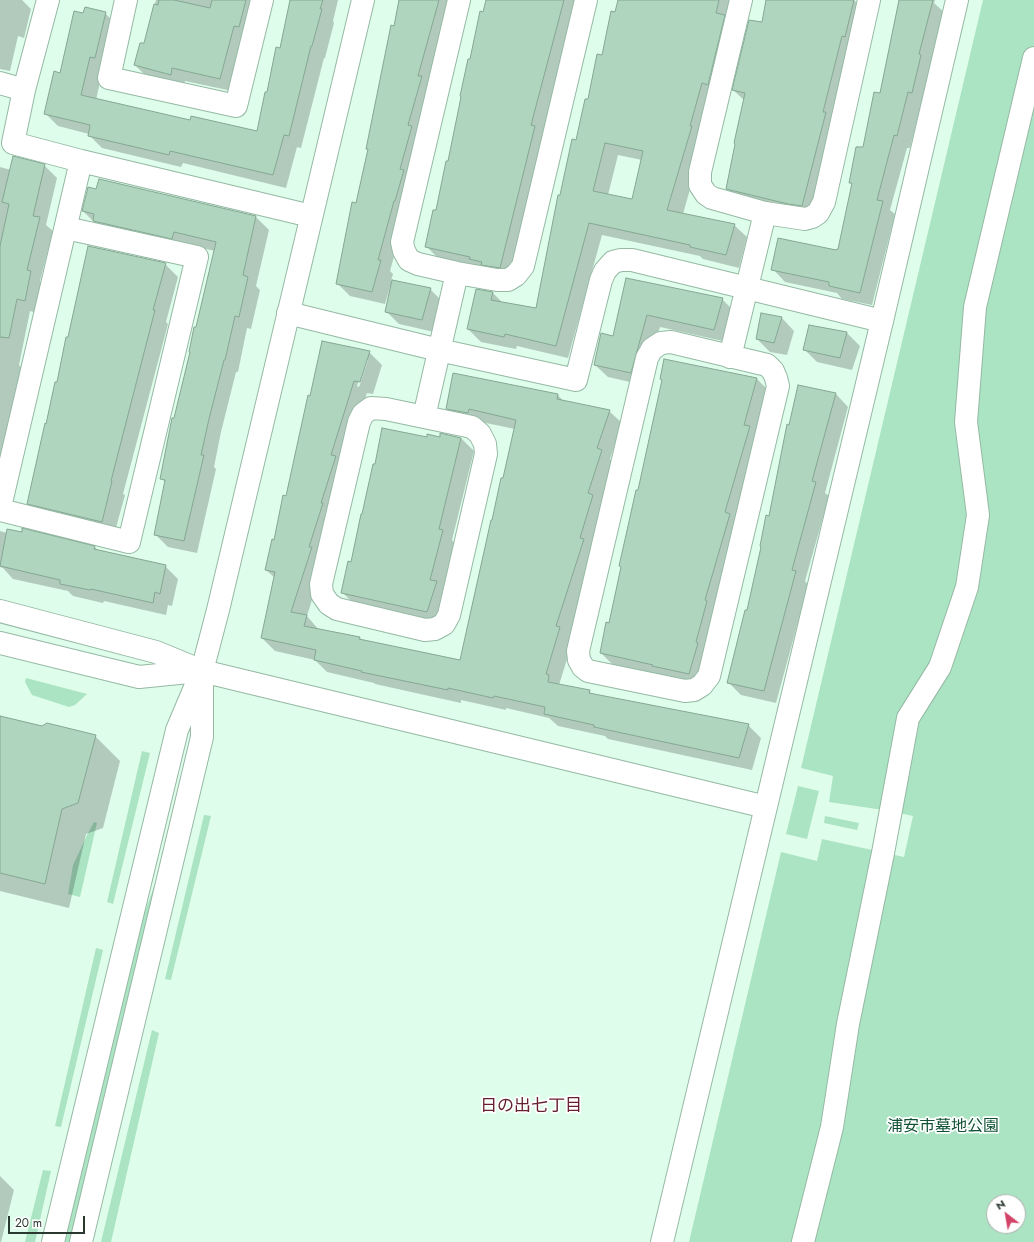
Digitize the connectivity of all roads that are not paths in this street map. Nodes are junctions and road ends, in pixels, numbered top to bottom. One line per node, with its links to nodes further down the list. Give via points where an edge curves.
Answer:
1 (48, 0): 12 (street)
2 (126, 0): 3 (street, via 109,78 236,106)
3 (262, 0)
4 (362, 0): 15 (street)
5 (459, 0): 17 (street, via 402,242 409,260)
6 (586, 0): 17 (street, via 523,266 508,280)
7 (741, 0): 14 (street, via 700,172 700,185 712,198)
8 (869, 0): 14 (street, via 824,202 818,213 805,219)
9 (957, 0): 20 (street)
10 (1034, 58): 33 (street, via 975,307 966,422 978,515 967,587 940,667 908,718 848,1024 832,1127)
11 (0, 83): 12 (street)
12 (24, 90): 13 (street, via 14,143)
13 (80, 161): 15 (street); 16 (street)
14 (765, 213): 18 (street)
15 (312, 216): 19 (street)
16 (66, 228): 24 (street); 25 (street, via 197,257 129,542)
17 (457, 273): 21 (street)
18 (747, 289): 20 (street); 21 (street, via 632,260 613,262 601,280 576,380); 22 (street)
19 (288, 313): 21 (street); 28 (street)
20 (882, 321): 29 (street)
21 (439, 350): 23 (street)
22 (730, 357): 22 (street, via 767,366 773,371 778,386 709,676 702,685 694,690 685,691 588,671 579,660 578,651 647,358 652,349 662,343 671,342)
23 (424, 417): 23 (street, via 472,427 480,434 486,454 449,615 444,624 435,629 425,630 337,609 329,604 322,594 321,584 363,414 372,408)
24 (0, 507)
25 (0, 510)
26 (0, 611): 28 (street, via 156,652)
27 (0, 643): 28 (street, via 139,677)
28 (202, 671): 29 (street); 30 (street, via 177,730); 31 (street, via 202,737)
29 (766, 807): 32 (street)
30 (53, 1242)
31 (81, 1242)
32 (662, 1242)
33 (803, 1242)

